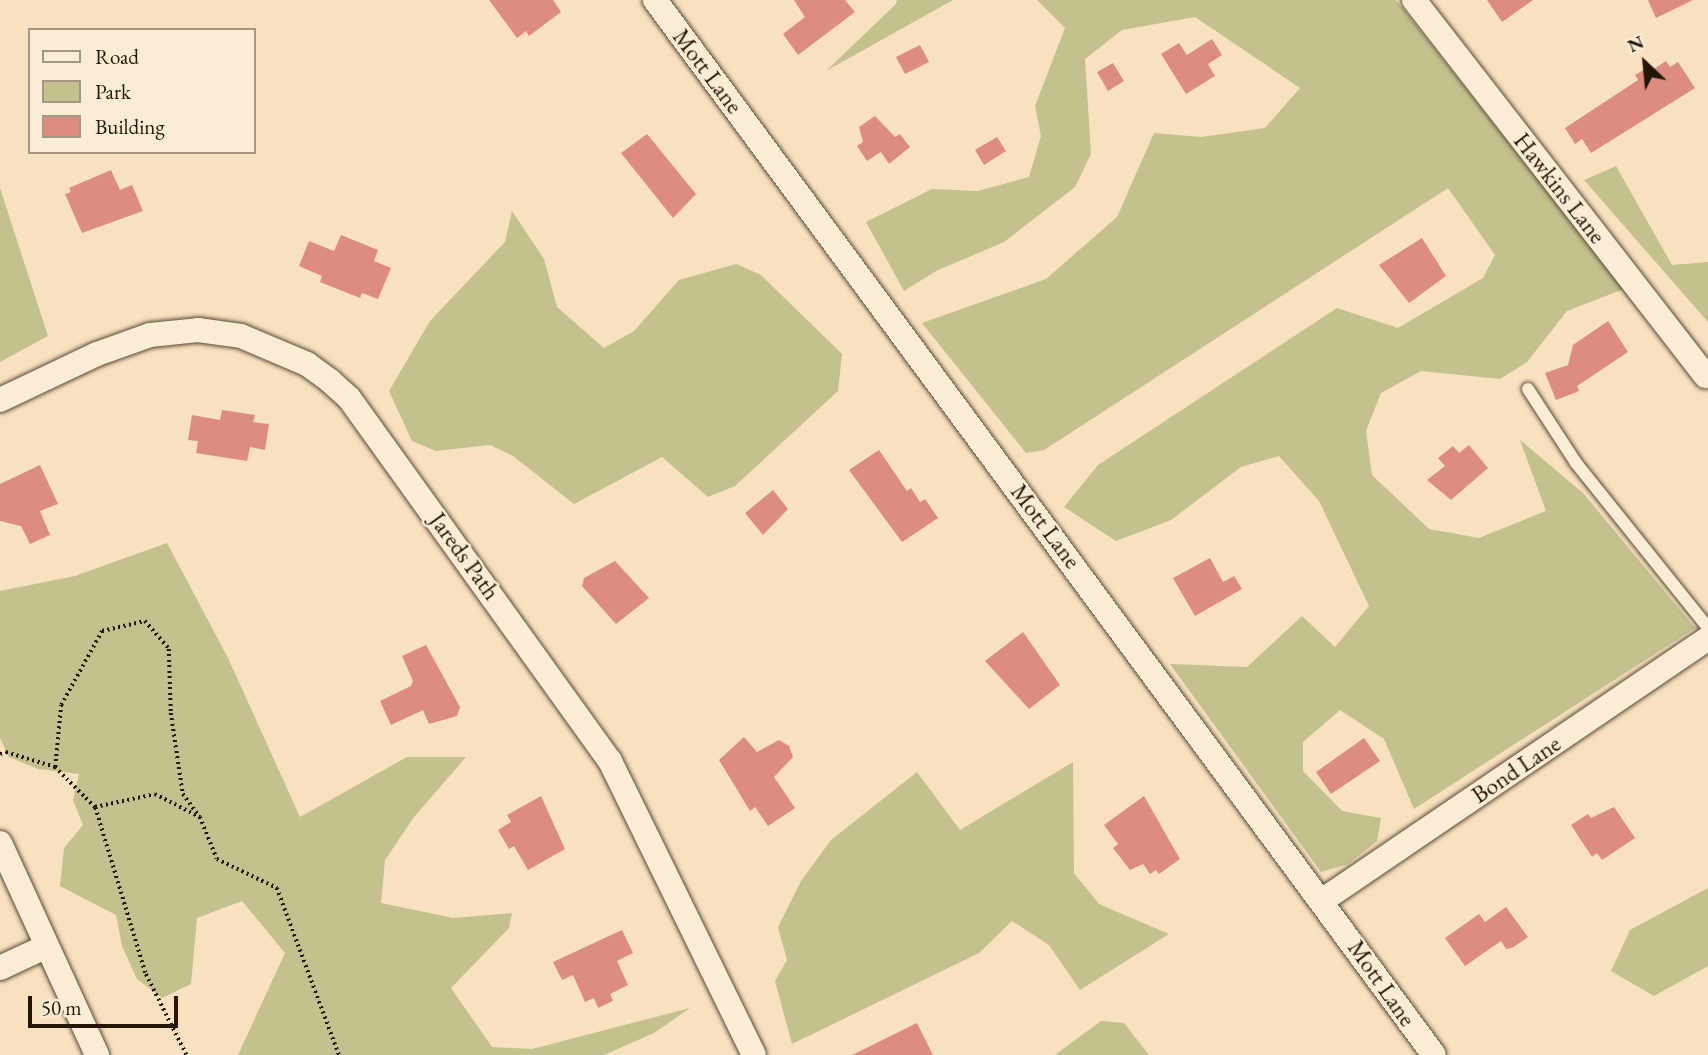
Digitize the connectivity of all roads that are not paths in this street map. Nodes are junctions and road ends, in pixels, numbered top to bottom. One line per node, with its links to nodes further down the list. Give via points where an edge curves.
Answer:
1 (655, 0): 9 (street, Mott Lane)
2 (1413, 0): 3 (street, Hawkins Lane)
3 (1706, 376)
4 (1528, 389): 6 (lane, via 1576,463)
5 (0, 400): 13 (street, Jareds Path, via 97,354 150,335 198,330 241,336 307,364 330,380 349,398 610,761)
6 (1708, 628)
7 (1708, 638): 9 (street, Bond Lane)
8 (0, 844): 10 (street)
9 (1323, 900): 14 (street, Mott Lane)
10 (45, 947): 11 (street); 12 (street)
11 (0, 968)
12 (97, 1055)
13 (754, 1055)
14 (1434, 1055)

